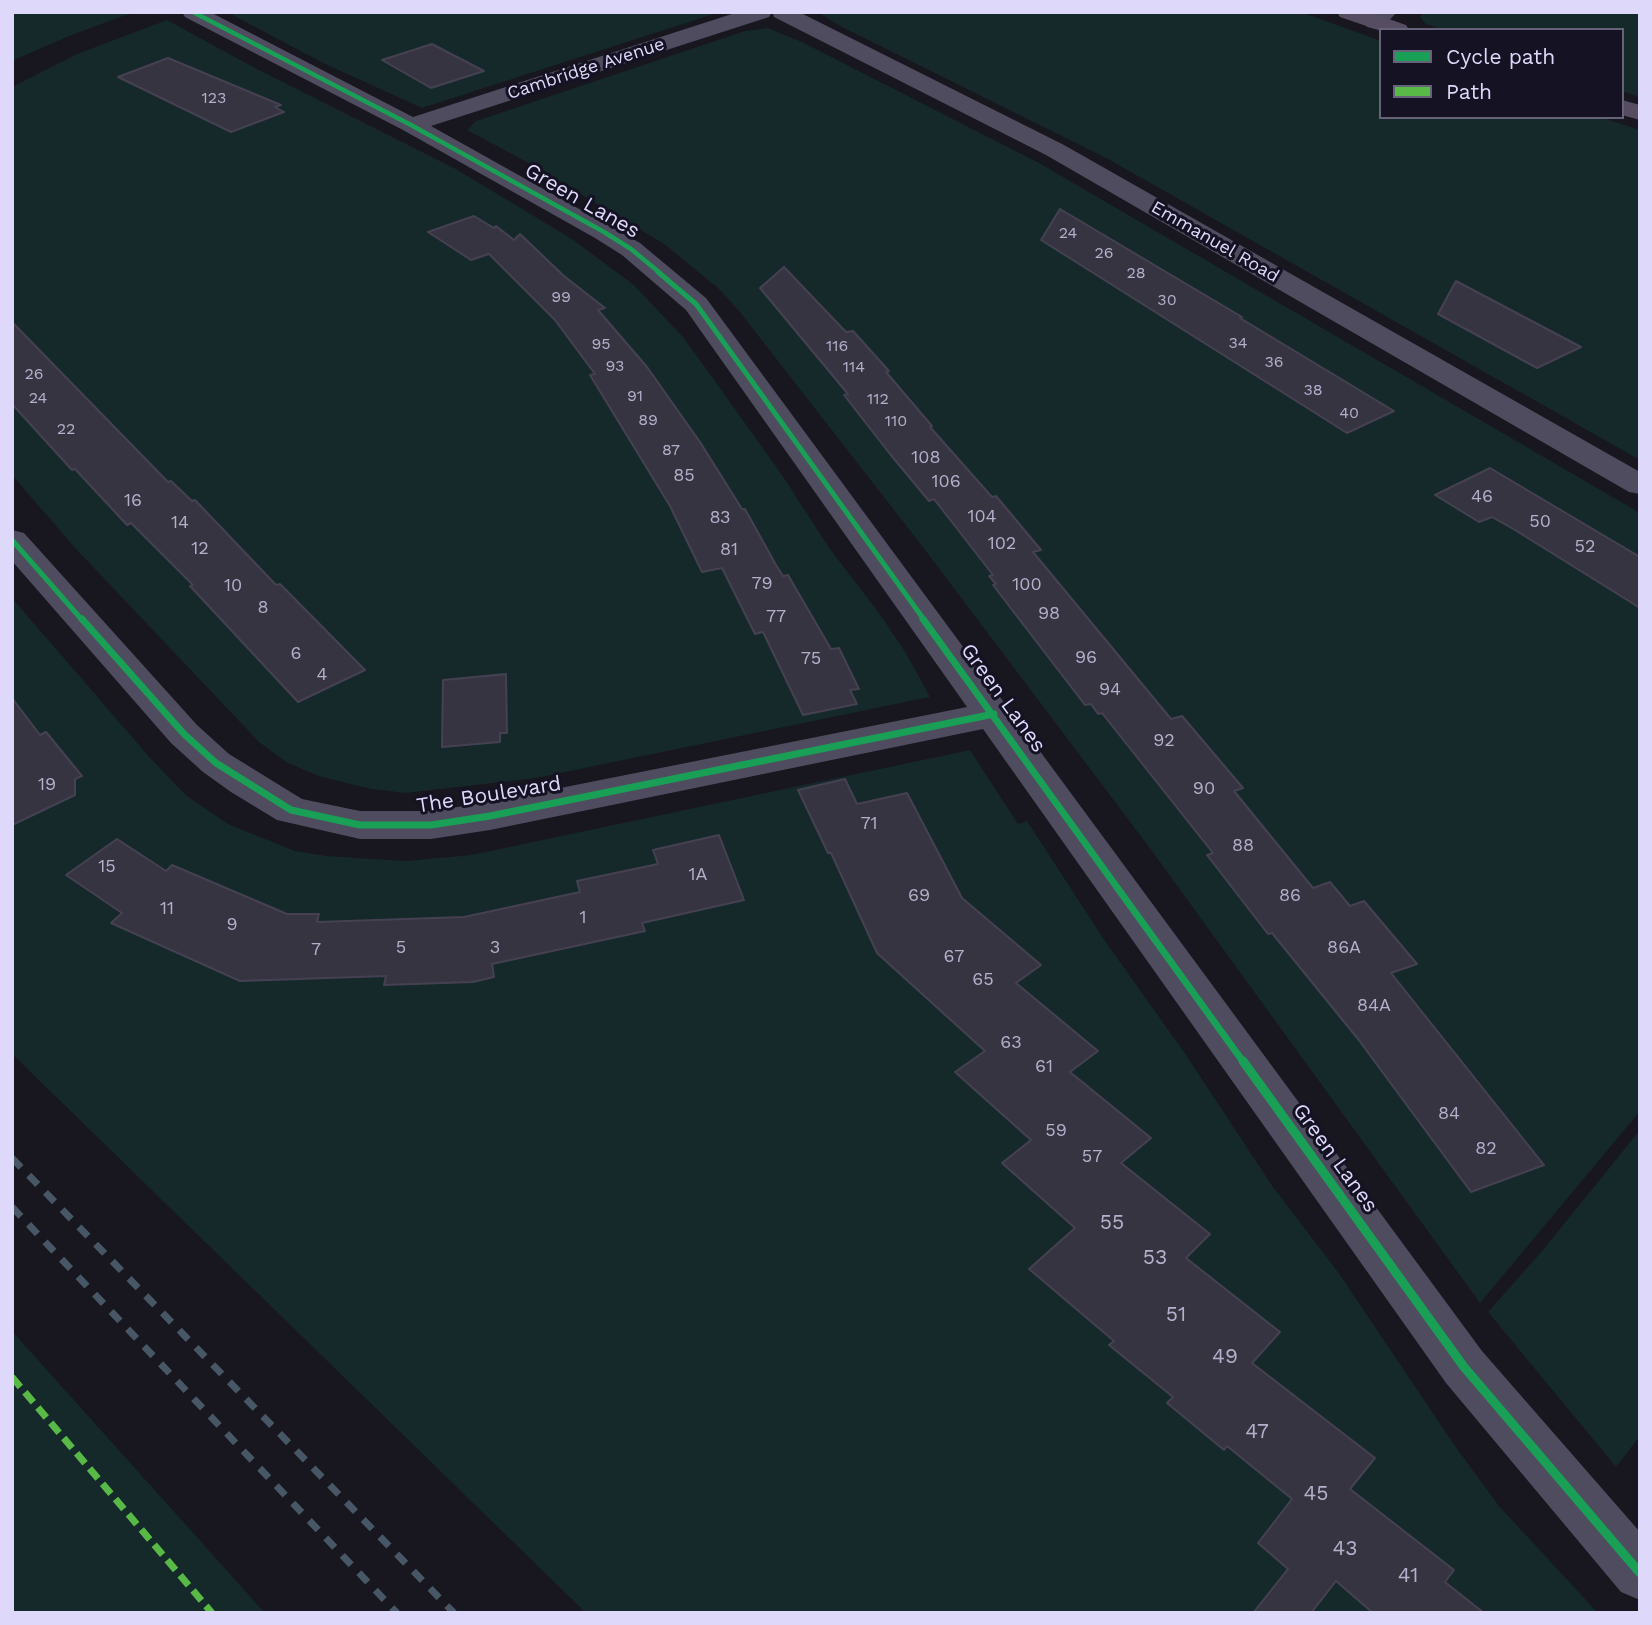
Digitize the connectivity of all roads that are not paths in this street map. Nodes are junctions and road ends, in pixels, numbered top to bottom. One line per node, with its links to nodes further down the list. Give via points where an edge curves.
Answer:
1 (193, 12): 7 (street, Green Lanes)
2 (761, 12): 7 (street, Cambridge Avenue)
3 (782, 12): 8 (street, Emmanuel Road, via 1055,150)
4 (1348, 12): 5 (main road)
5 (1381, 17): 6 (main road)
6 (1395, 28)
7 (411, 125): 10 (street, Green Lanes, via 604,232 696,304)
8 (1640, 485)
9 (12, 540): 10 (street, The Boulevard, via 184,734 216,763 291,810 360,825 431,825 490,816)
10 (994, 714): 11 (street, Green Lanes, via 1464,1367)
11 (1640, 1573)

